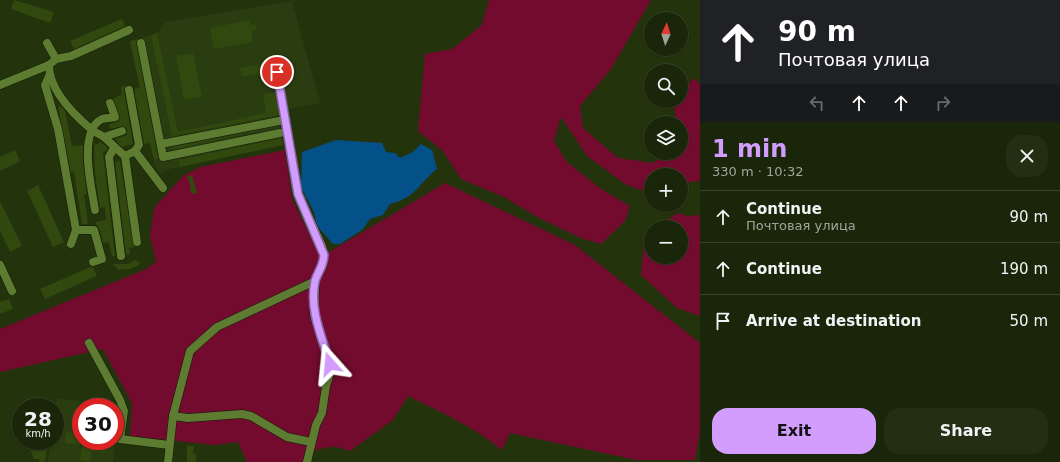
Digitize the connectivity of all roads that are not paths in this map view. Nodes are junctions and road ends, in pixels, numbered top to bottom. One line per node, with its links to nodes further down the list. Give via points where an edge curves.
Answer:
1 (129, 30): 4 (street, via 71,56)
2 (47, 42): 4 (street)
3 (141, 43): 16 (street)
4 (56, 59): 5 (street)
5 (49, 65): 7 (street); 8 (street)
6 (277, 72): 11 (street)
7 (49, 76): 12 (street, via 65,104); 22 (street, via 45,85 58,129)
8 (0, 85)
9 (129, 90): 18 (street, via 139,145)
10 (110, 103): 12 (street, via 114,117 102,119)
11 (284, 120): 16 (street); 28 (street, via 291,146 298,194 324,255 324,266)
12 (92, 130): 15 (street); 21 (street, via 87,152)
13 (122, 131): 15 (street)
14 (280, 133): 16 (street, via 163,157)
15 (104, 137): 17 (street)
16 (160, 144)
17 (114, 148): 19 (street); 25 (street, via 109,157)
18 (135, 151): 19 (street); 20 (street)
19 (125, 156): 23 (street)
20 (163, 188)
21 (95, 210)
22 (76, 230): 24 (street); 26 (street, via 94,230 102,259)
23 (137, 242)
24 (71, 244)
25 (120, 256)
26 (93, 262)
27 (0, 265): 29 (street)
28 (316, 281): 31 (street, via 217,327 190,351); 32 (street, via 314,315 330,364 322,413)
29 (12, 291)
30 (89, 343): 33 (street, via 124,411 120,439)
31 (173, 416): 32 (street, via 188,418 242,414 251,416 286,437); 33 (street)
32 (311, 442): 35 (street)
33 (169, 445): 34 (street)
34 (168, 462)
35 (307, 462)

